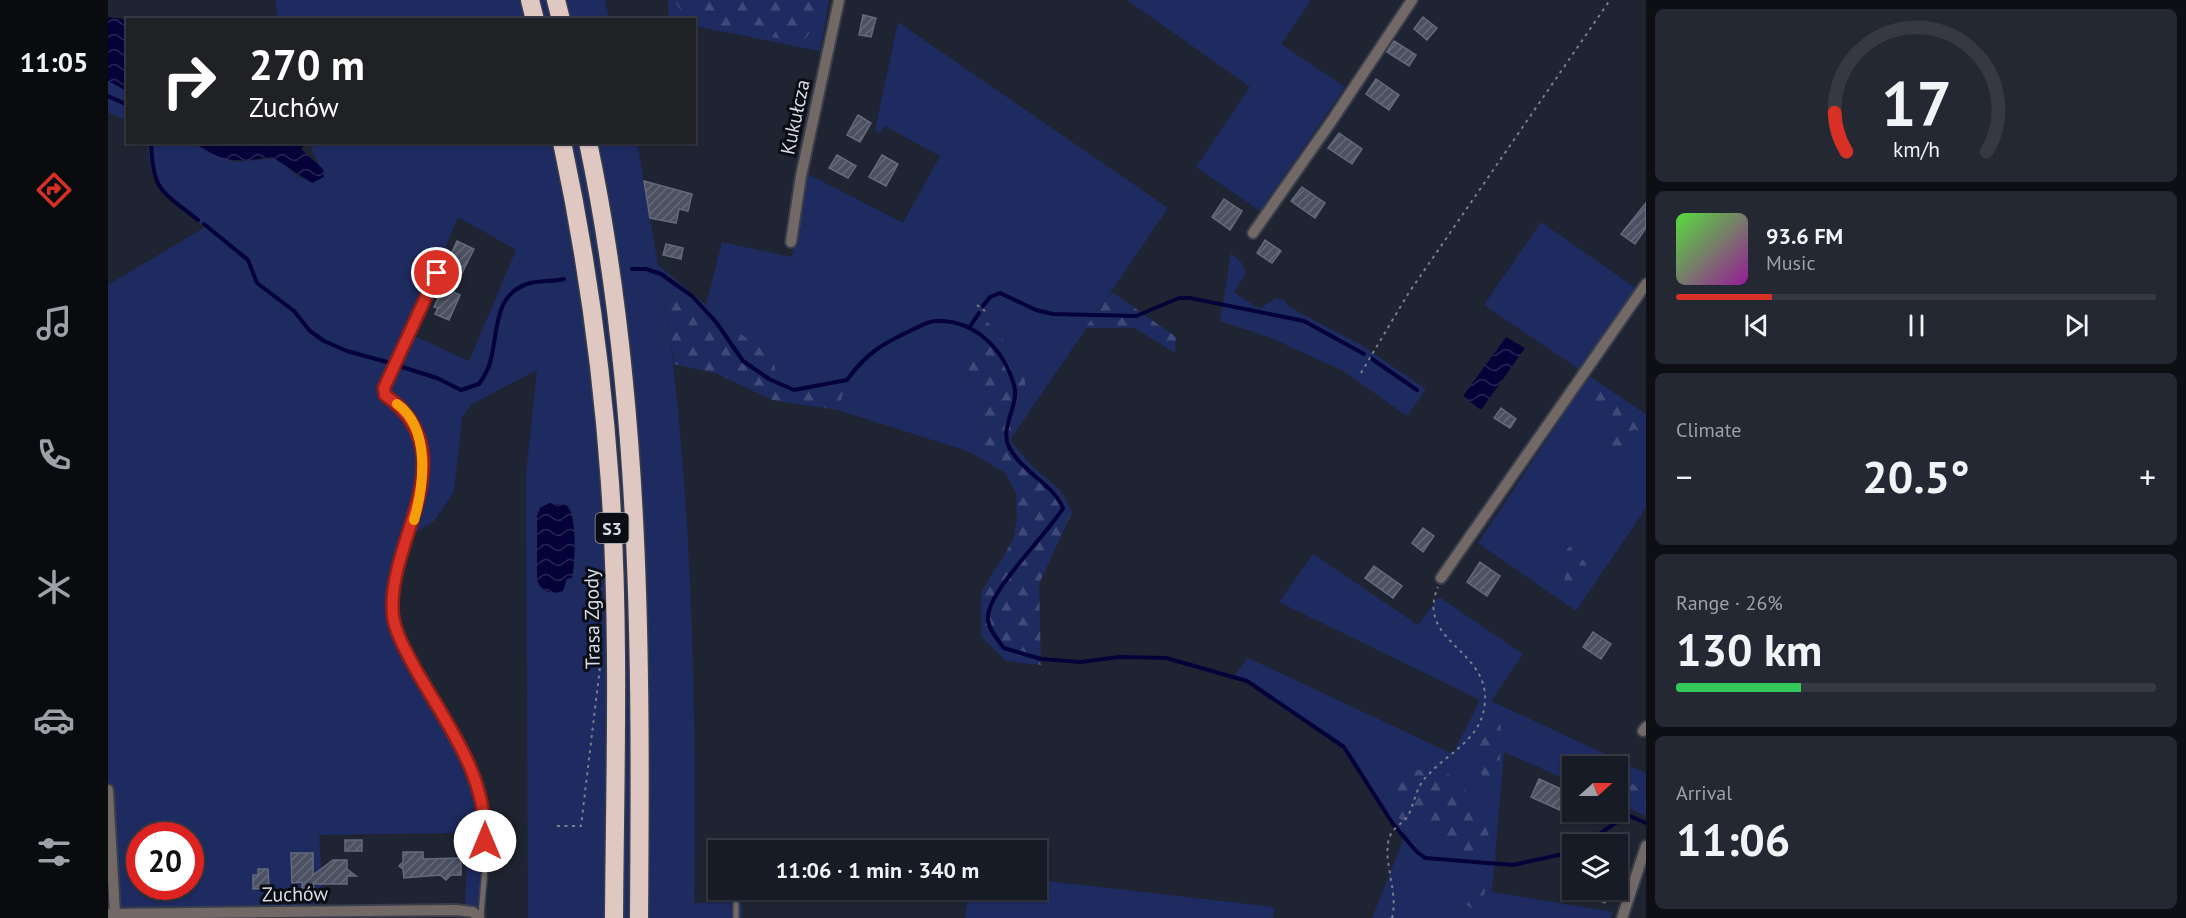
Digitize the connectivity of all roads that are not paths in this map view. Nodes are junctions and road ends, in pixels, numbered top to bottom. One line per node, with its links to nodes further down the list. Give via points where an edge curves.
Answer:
1 (530, 0): 5 (highway)
2 (556, 0): 6 (highway)
3 (839, 0): 10 (street, Kukułcza, via 801,176)
4 (1412, 0): 9 (street)
5 (534, 18)
6 (560, 18)
7 (562, 144): 16 (highway, Trasa Zgody / S3, via 590,296 610,485)
8 (588, 144): 17 (highway, S3, via 614,293 633,485 638,571)
9 (1253, 233)
10 (791, 242)
11 (437, 273): 20 (lane, Zuchów, via 384,388 385,395 402,408 413,424 422,459 421,493 393,597 393,617 406,652 465,755 481,791 485,823)
12 (1646, 284): 13 (street)
13 (1441, 578)
14 (108, 789): 19 (street)
15 (1646, 846): 26 (street)
16 (615, 873): 21 (highway, Trasa Zgody / S3); 22 (lane)
17 (639, 874): 23 (lane); 24 (highway, S3)
18 (736, 904): 25 (lane)
19 (112, 914): 20 (street, Zuchów, via 455,910 474,912)
20 (480, 918)
21 (614, 918)
22 (619, 918)
23 (634, 918)
24 (639, 918)
25 (736, 918)
26 (1622, 918)

